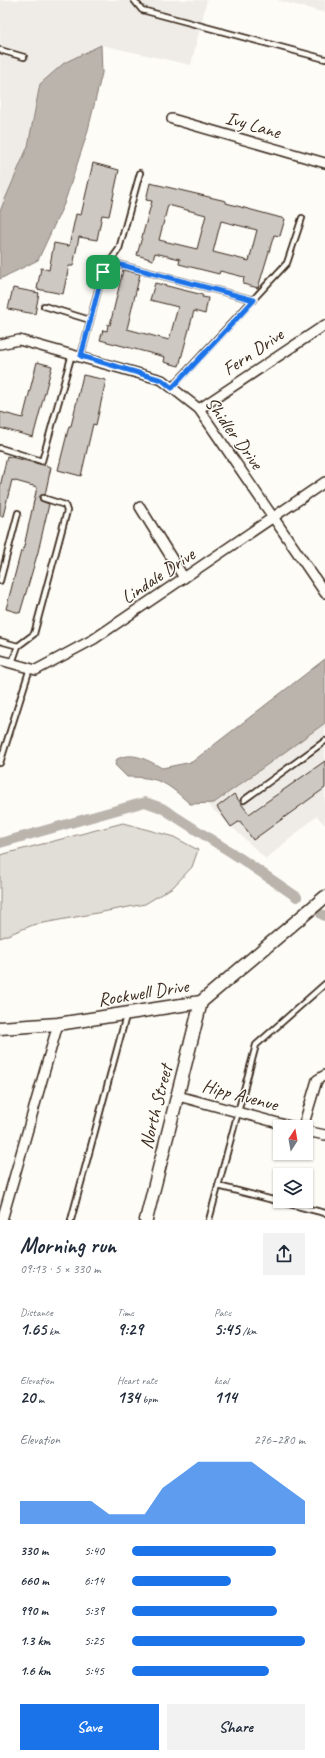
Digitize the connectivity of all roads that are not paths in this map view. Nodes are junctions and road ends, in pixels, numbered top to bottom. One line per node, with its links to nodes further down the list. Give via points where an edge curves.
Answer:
1 (134, 0): 4 (lane, via 142,10)
2 (0, 50): 3 (lane)
3 (24, 57)
4 (325, 59)
5 (172, 120): 6 (street, Ivy Lane)
6 (325, 163)
7 (140, 173): 9 (lane, via 119,249)
8 (302, 218): 10 (lane, via 287,263)
9 (110, 262): 10 (lane); 12 (lane, via 103,272)
10 (254, 300): 16 (lane)
11 (44, 306): 12 (lane)
12 (90, 320): 15 (lane)
13 (325, 325): 17 (street, Fern Drive)
14 (0, 344): 15 (street, Shidler Drive, via 19,340)
15 (76, 355): 16 (street, Shidler Drive, via 162,380); 18 (lane, via 42,461)
16 (172, 388): 17 (street, Shidler Drive)
17 (199, 409): 23 (street, Shidler Drive)
18 (0, 448)
19 (325, 482): 23 (street, Lindale Drive)
20 (43, 498): 28 (lane, via 65,505 67,511 34,634)
21 (140, 507): 24 (street)
22 (18, 513): 25 (lane)
23 (275, 518): 24 (street, Lindale Drive); 26 (street, Shidler Drive)
24 (184, 578): 31 (street, Lindale Drive, via 94,639 36,670)
25 (0, 581)
26 (325, 593)
27 (0, 641): 28 (lane)
28 (18, 646): 30 (lane)
29 (0, 660): 30 (street, Lindale Drive)
30 (12, 663): 31 (street, Lindale Drive)
31 (30, 668): 33 (lane)
32 (325, 741): 34 (lane)
33 (0, 763)
34 (244, 800)
35 (325, 897): 37 (street, Rockwell Drive)
36 (325, 984): 43 (lane, via 256,1045)
37 (201, 1002): 38 (street, Rockwell Drive); 42 (street, North Street)
38 (126, 1014): 39 (street, Rockwell Drive); 51 (lane)
39 (58, 1024): 40 (street, Rockwell Drive); 50 (street)
40 (0, 1028)
41 (325, 1075): 44 (street, via 317,1080)
42 (178, 1096): 43 (street, Hipp Avenue); 52 (street, North Street)
43 (238, 1111): 45 (street, Hipp Avenue); 48 (lane)
44 (304, 1120)
45 (273, 1121)
46 (313, 1132): 47 (street)
47 (325, 1135)
48 (218, 1186): 49 (lane); 53 (lane)
49 (325, 1213)
50 (2, 1220)
51 (71, 1220)
52 (146, 1220)
53 (209, 1220)

